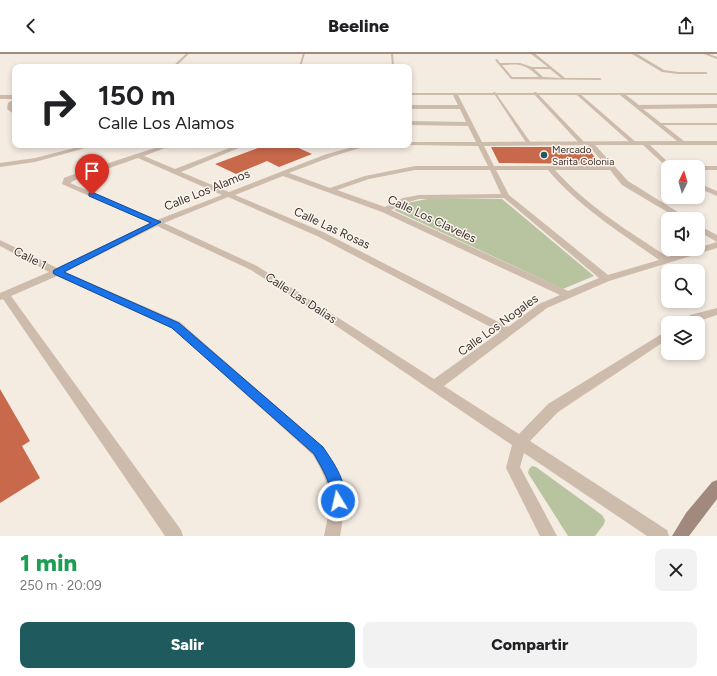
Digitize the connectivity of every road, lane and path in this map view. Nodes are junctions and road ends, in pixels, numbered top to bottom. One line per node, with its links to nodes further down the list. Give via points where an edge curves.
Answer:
1 (27, 52): 2 (main road); 7 (main road)
2 (84, 52): 3 (main road)
3 (155, 52): 4 (main road)
4 (190, 52): 8 (main road); 16 (lane)
5 (541, 52): 10 (main road); 11 (main road)
6 (640, 52): 11 (main road); 12 (main road)
7 (0, 53)
8 (304, 53): 9 (main road); 17 (lane)
9 (392, 53): 10 (main road); 18 (lane)
10 (532, 53): 21 (lane)
11 (633, 53): 22 (lane, via 663,71)
12 (705, 53): 13 (main road); 14 (lane)
13 (717, 53)
14 (717, 58)
15 (496, 60): 19 (lane)
16 (176, 64)
17 (301, 64)
18 (393, 64)
19 (500, 64): 20 (lane, via 522,64); 23 (lane, via 511,78)
20 (531, 68): 21 (lane); 23 (lane)
21 (552, 68): 24 (lane)
22 (706, 73)
23 (543, 79): 24 (lane)
24 (565, 79): 25 (lane)
25 (600, 79)
26 (494, 93): 27 (street); 29 (street); 45 (lane)
27 (535, 93): 30 (street); 46 (lane)
28 (412, 94): 29 (street)
29 (455, 94): 38 (street)
30 (578, 94): 31 (street); 47 (lane)
31 (621, 94): 32 (street); 36 (street)
32 (717, 94)
33 (0, 97): 34 (street)
34 (12, 97)
35 (412, 106): 38 (street)
36 (638, 106): 37 (street); 41 (street)
37 (717, 106)
38 (462, 107): 40 (street)
39 (412, 123): 40 (street)
40 (470, 124): 44 (street)
41 (659, 124): 42 (lane); 49 (street)
42 (717, 124)
43 (412, 144): 44 (street)
44 (479, 144): 45 (street); 60 (street)
45 (529, 144): 46 (street)
46 (586, 144): 47 (street); 62 (street)
47 (635, 144): 48 (street)
48 (645, 144): 49 (street); 58 (street)
49 (684, 144): 50 (street)
50 (717, 144)
51 (62, 148): 56 (street)
52 (82, 148): 56 (street)
53 (162, 148): 57 (street)
54 (234, 148): 65 (street)
55 (355, 148): 66 (street, Calle Los Alamos)
56 (68, 152): 59 (street)
57 (139, 156): 65 (street, Calle Las Rosas); 74 (street, Calle Las Dalias, via 72,178 67,180 66,184)
58 (662, 160)
59 (0, 165)
60 (491, 167): 61 (street); 68 (street, via 415,168 367,177); 71 (street)
61 (549, 167): 62 (street); 79 (street, via 560,181 590,207)
62 (612, 168): 73 (street, via 625,183)
63 (705, 168): 64 (street)
64 (717, 168)
65 (177, 171): 69 (street, Calle Las Rosas)
66 (282, 173): 68 (street, Calle Los Claveles); 69 (street, Calle Los Alamos)
67 (705, 188): 70 (street)
68 (330, 190): 72 (street, Calle Los Claveles)
69 (229, 194): 74 (street, Calle Los Alamos); 86 (street, Calle Las Rosas, via 320,234)
70 (717, 194)
71 (506, 196): 72 (street, via 419,197); 81 (street)
72 (385, 210): 82 (street, Calle Los Claveles)
73 (673, 212)
74 (157, 222): 80 (street, Calle Los Alamos); 88 (street, Calle Las Dalias, via 254,268)
75 (705, 231): 76 (street)
76 (717, 239)
77 (0, 242): 80 (street, Calle 1)
78 (717, 245): 79 (street, Calle Los Nogales)
79 (666, 260): 81 (street, Calle Los Nogales)
80 (58, 272): 83 (street, Calle Los Alamos); 92 (street, Calle 1, via 176,325 318,450 330,469 338,490 338,511)
81 (606, 278): 82 (street, Calle Los Nogales)
82 (568, 295): 86 (street, Calle Los Nogales, via 543,306)
83 (2, 296): 91 (street)
84 (717, 311): 85 (street)
85 (701, 316)
86 (509, 332): 88 (street, Calle Los Nogales)
87 (661, 339): 89 (street, via 553,408)
88 (434, 386): 89 (street, Calle Las Dalias)
89 (520, 442): 93 (street, via 513,468); 94 (street, Calle Las Dalias)
90 (717, 487): 95 (main road)
91 (175, 536)
92 (332, 536)
93 (549, 536)
94 (661, 536)
95 (680, 536)

